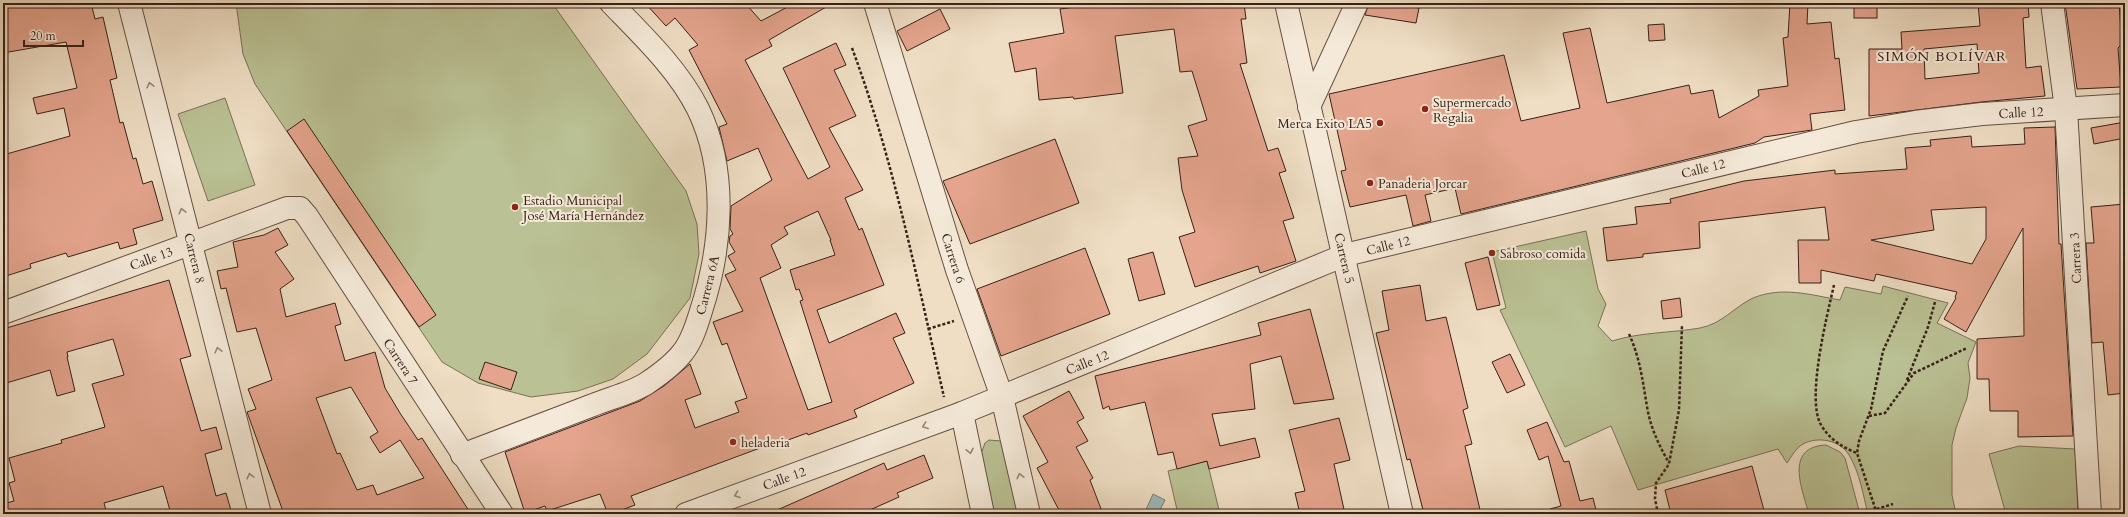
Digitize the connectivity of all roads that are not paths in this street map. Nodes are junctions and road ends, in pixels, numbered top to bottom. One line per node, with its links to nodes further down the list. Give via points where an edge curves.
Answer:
1 (129, 3): 11 (street, Carrera 8, one-way to 1)
2 (611, 3): 16 (street, Carrera 6A, via 676,75 697,107 708,131 716,168 719,205 717,238 713,271 696,327 684,352 645,384)
3 (875, 3): 14 (street, Carrera 6, via 972,316)
4 (1286, 3): 7 (street, Carrera 5)
5 (1357, 3): 7 (street)
6 (2052, 3): 9 (street, Carrera 3)
7 (1309, 106): 12 (street, Carrera 5)
8 (2125, 106): 9 (street, Calle 12)
9 (2066, 109): 12 (street, Calle 12, via 1982,114 1856,132); 23 (street, Carrera 3)
10 (300, 208): 11 (street, Calle 13, via 286,208); 16 (street, Carrera 7)
11 (191, 243): 13 (street, Calle 13); 17 (street, Carrera 8, one-way to 11)
12 (1345, 255): 14 (street, Calle 12); 22 (street, Carrera 5)
13 (3, 313)
14 (1002, 397): 15 (street, Calle 12); 21 (street, Carrera 6, one-way to 14)
15 (955, 415): 19 (street, Calle 12, one-way to 19); 20 (street, one-way to 20)
16 (462, 455): 18 (street, Carrera 7)
17 (260, 514)
18 (502, 514)
19 (686, 514)
20 (983, 514)
21 (1029, 514)
22 (1402, 514)
23 (2090, 514)

